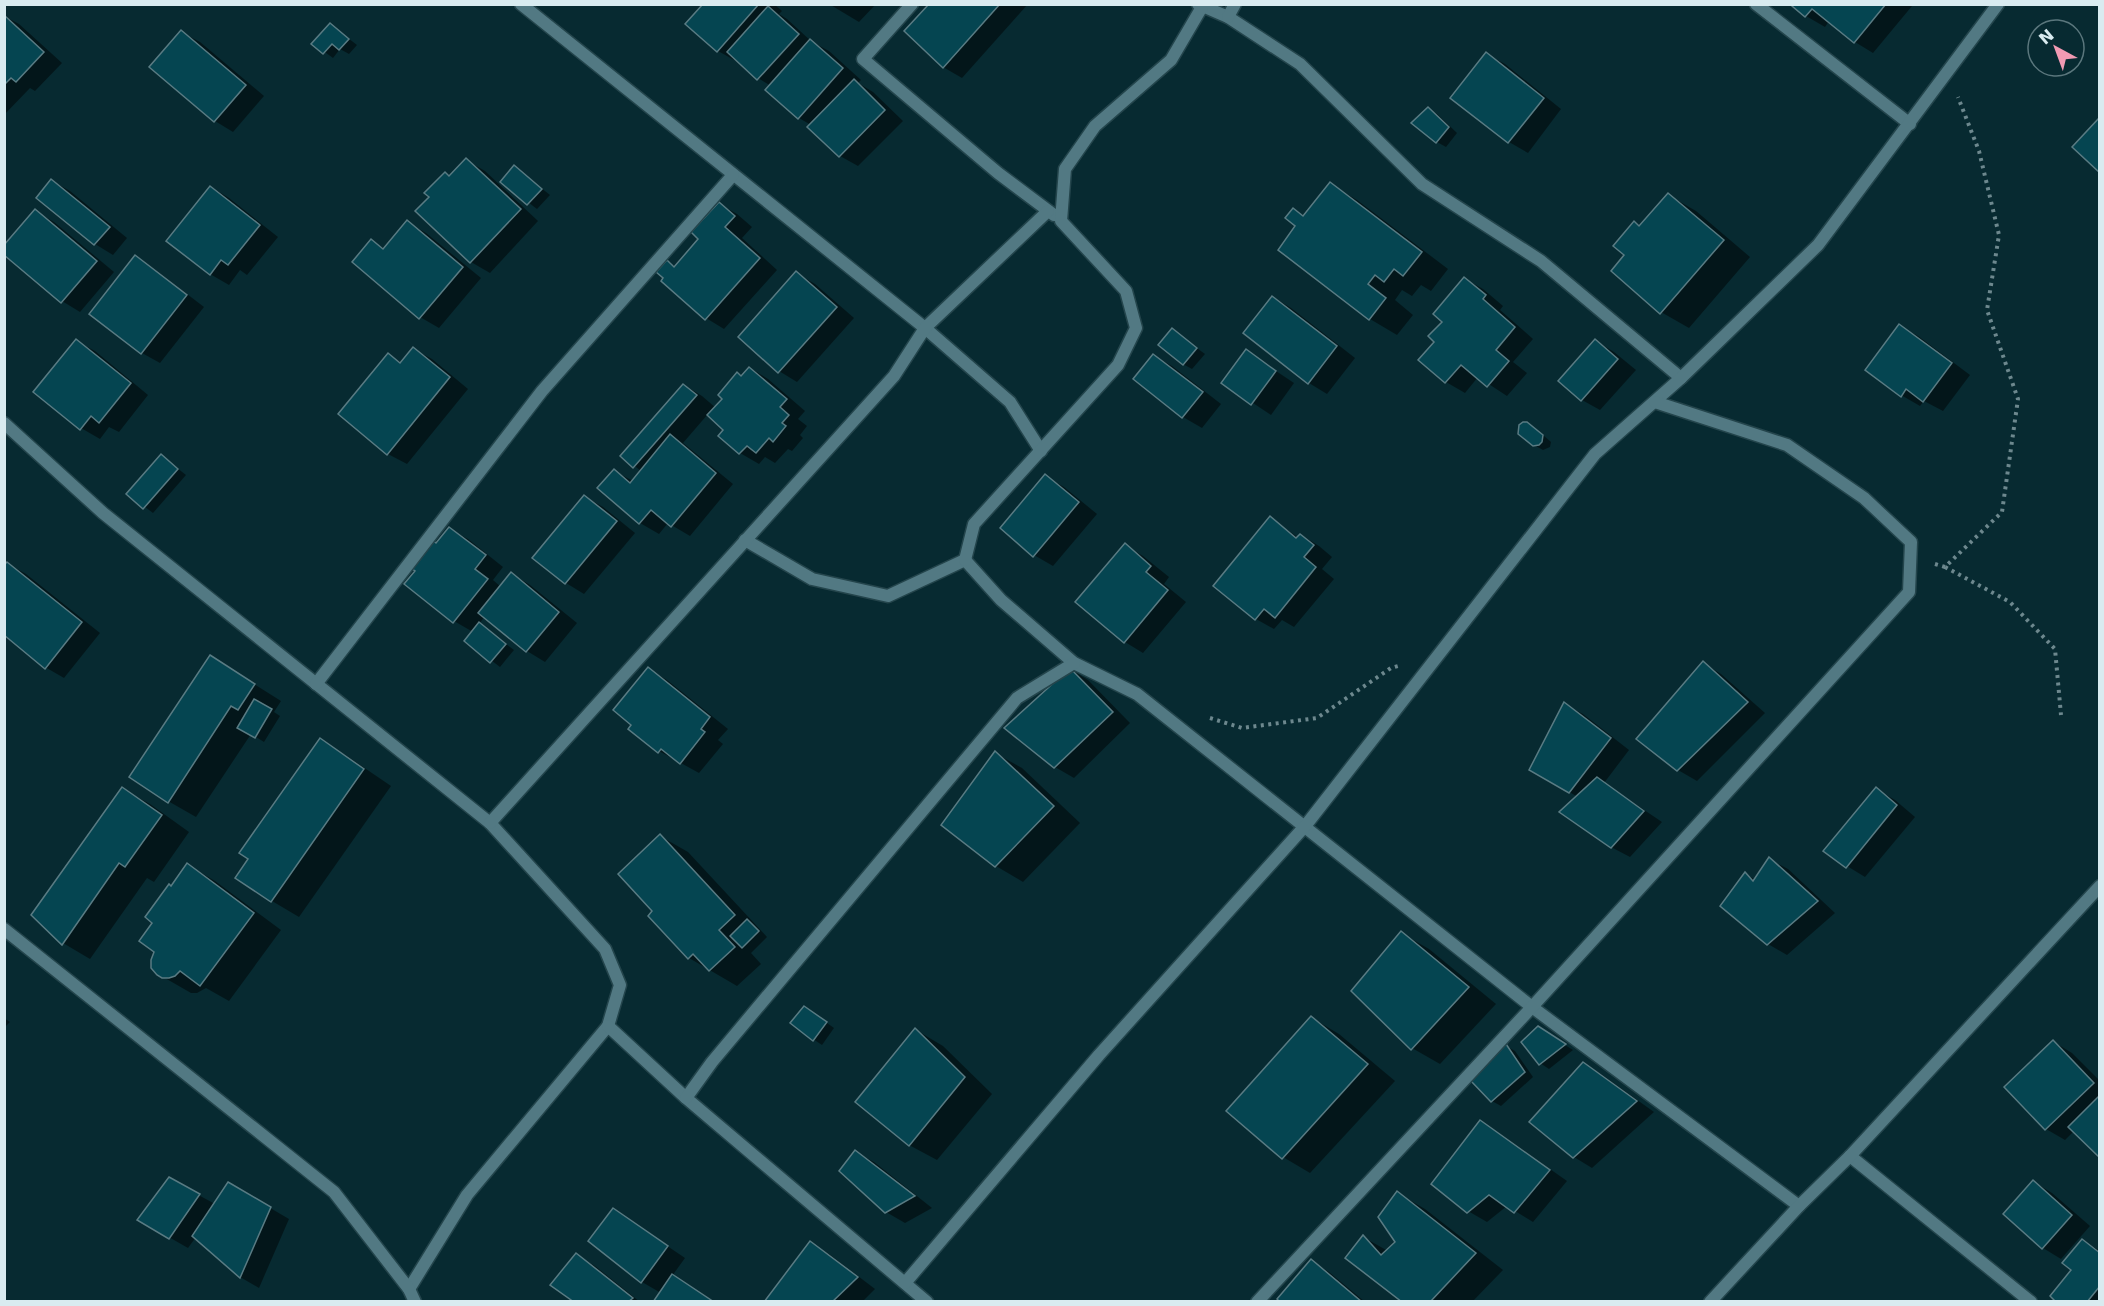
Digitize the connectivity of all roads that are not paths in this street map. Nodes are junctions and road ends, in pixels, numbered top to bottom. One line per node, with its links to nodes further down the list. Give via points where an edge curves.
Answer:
1 (521, 4): 9 (street)
2 (912, 4): 10 (street, via 863,59)
3 (1235, 4): 7 (street)
4 (1756, 4): 8 (street)
5 (1998, 4): 8 (street)
6 (1200, 6): 7 (street); 11 (street, via 1171,60 1095,126 1065,169)
7 (1228, 17): 13 (street, via 1300,64 1422,184 1541,261)
8 (1910, 124): 13 (street, via 1818,245)
9 (733, 175): 12 (street); 20 (street, via 542,391)
10 (1048, 211): 11 (street); 12 (street)
11 (1062, 221): 16 (street, via 1126,291 1136,328 1118,365)
12 (925, 328): 16 (street, via 1010,402); 17 (street, via 894,376)
13 (1681, 378): 14 (street)
14 (1655, 402): 22 (street, via 1595,454); 25 (street, via 1787,446 1864,498 1911,542 1909,592)
15 (4, 423): 20 (street, via 103,513)
16 (1041, 451): 18 (street, via 974,524)
17 (745, 540): 18 (street, via 812,579 888,596); 21 (street)
18 (965, 561): 19 (street, via 1001,600)
19 (1074, 663): 22 (street, via 1137,694); 27 (street, via 1017,698)
20 (316, 684): 21 (street)
21 (490, 823): 26 (street, via 605,949 620,985)
22 (1306, 825): 25 (street); 30 (street, via 1099,1055)
23 (2100, 886): 28 (street)
24 (4, 929): 31 (street, via 334,1192)
25 (1532, 1006): 29 (street); 34 (street)
26 (609, 1026): 27 (street); 31 (street, via 467,1195)
27 (686, 1098): 30 (street)
28 (1850, 1156): 29 (street); 36 (street)
29 (1799, 1206): 35 (street)
30 (905, 1283): 33 (street)
31 (409, 1289): 32 (street)
32 (415, 1302)
33 (927, 1302)
34 (1257, 1302)
35 (1710, 1302)
36 (2031, 1302)

